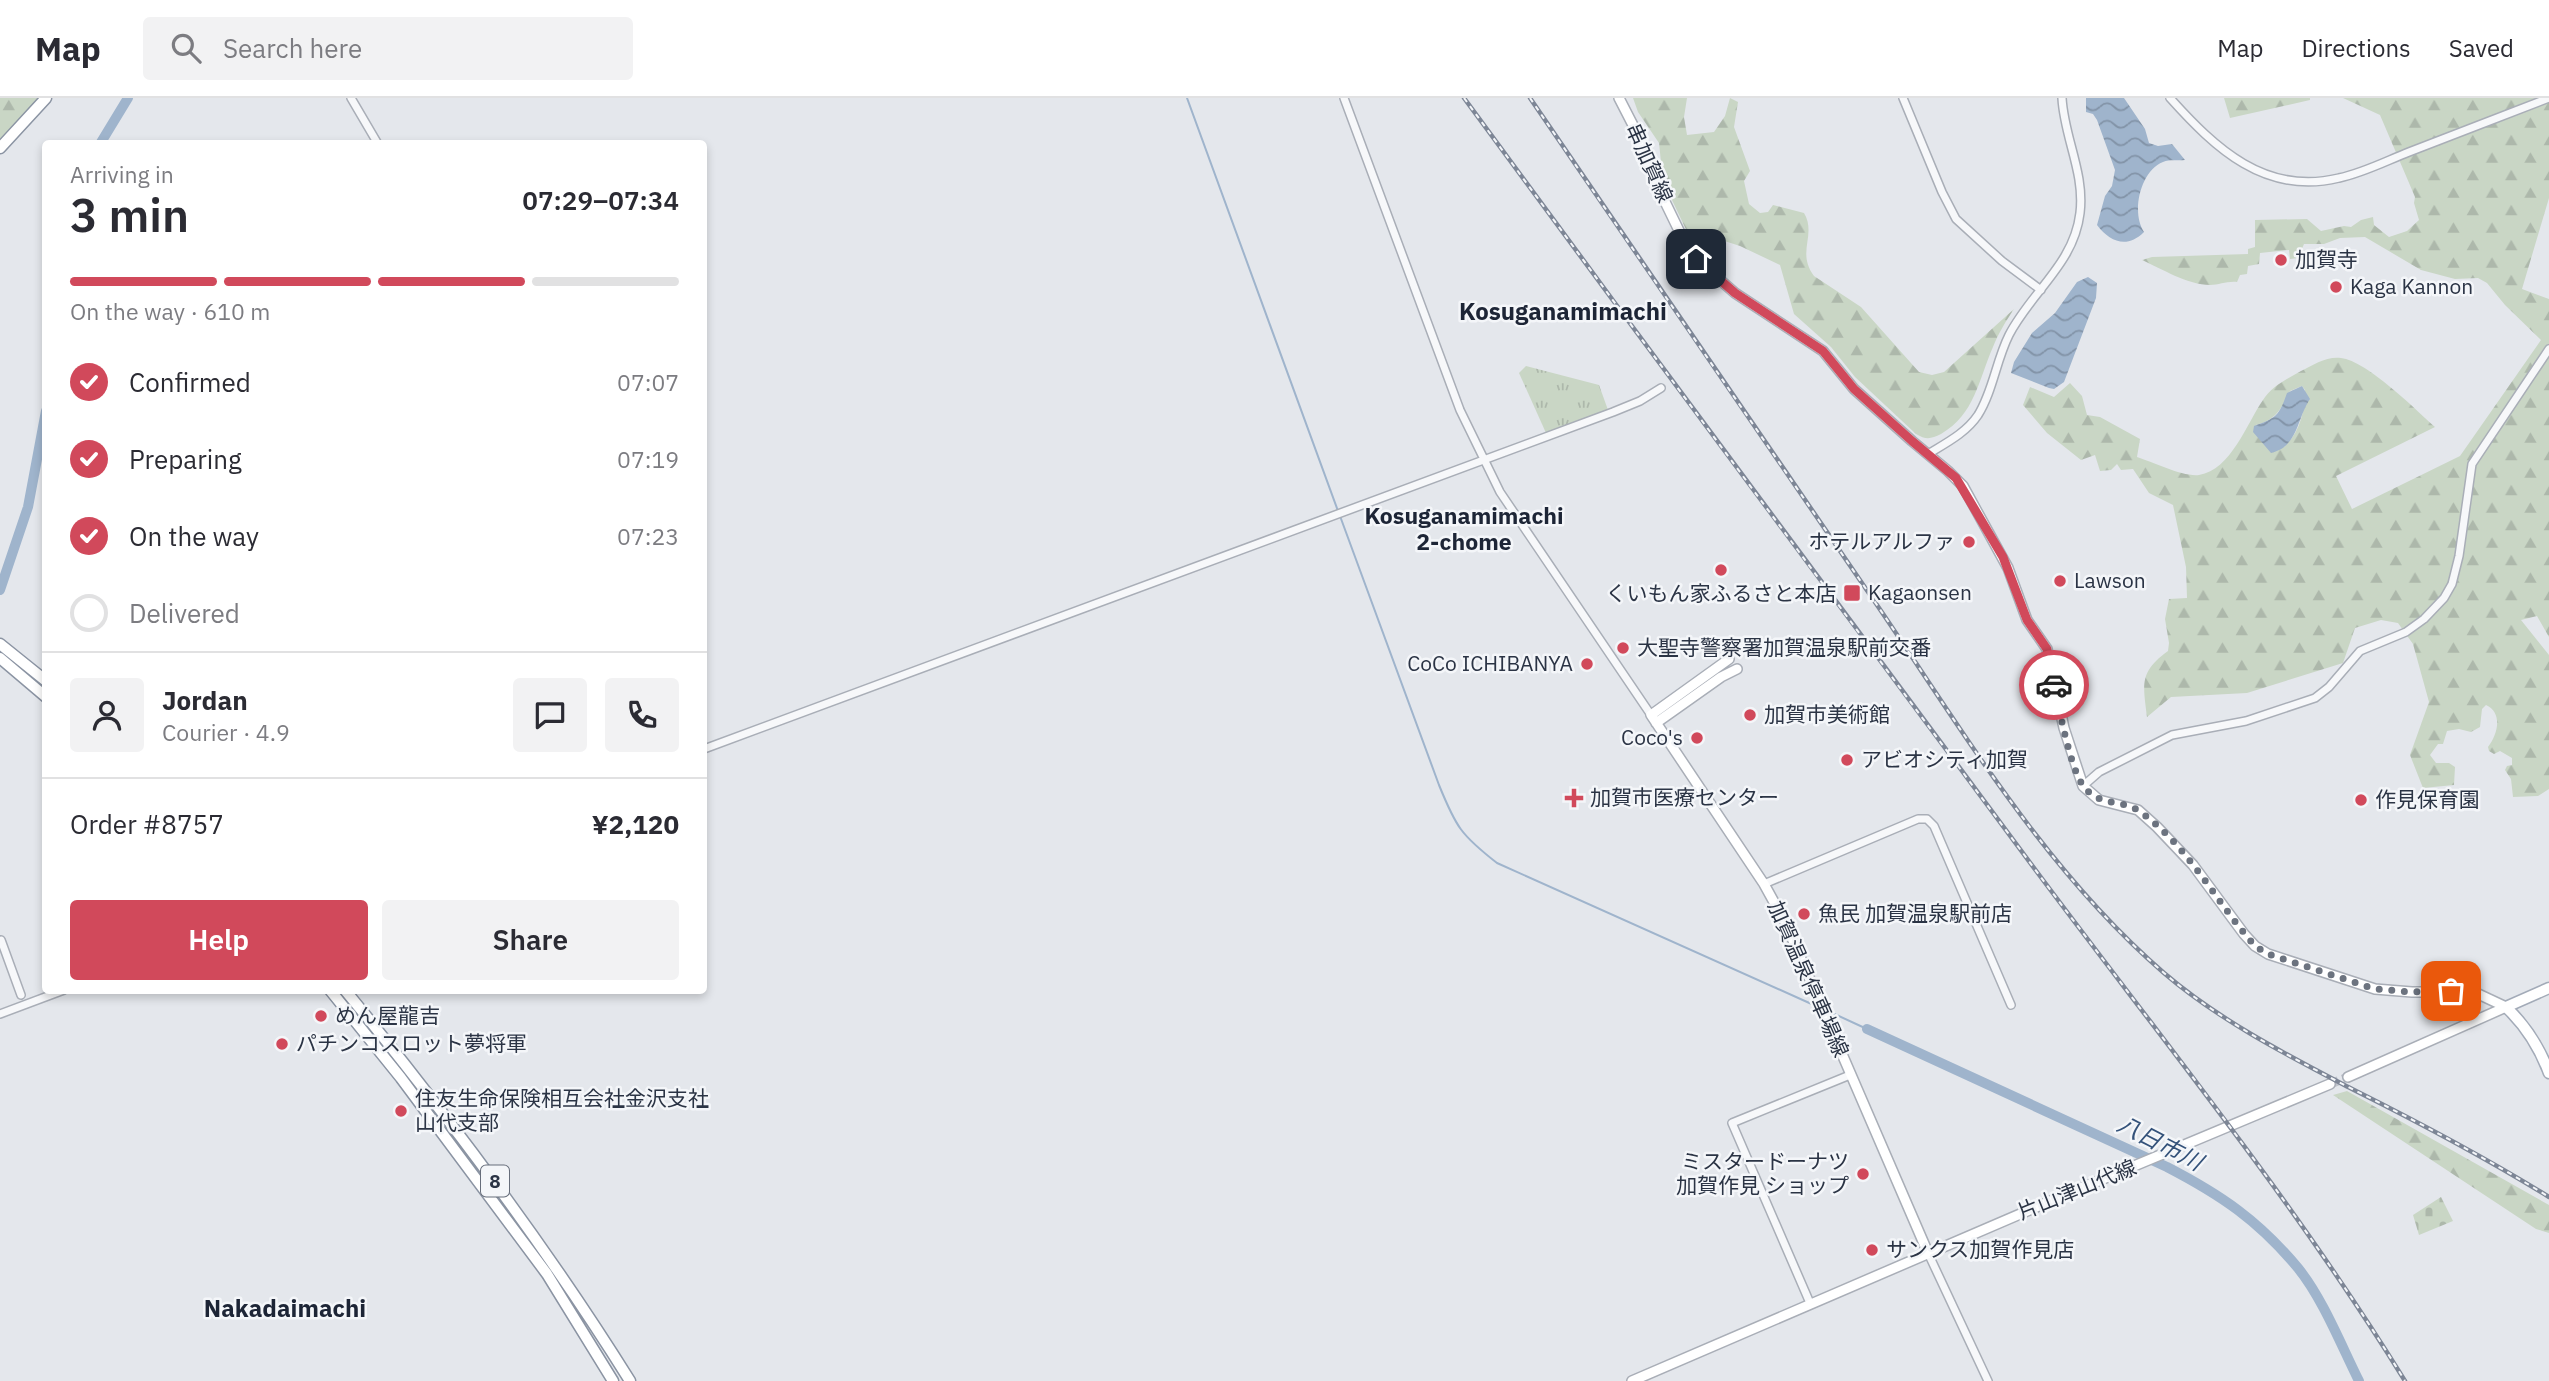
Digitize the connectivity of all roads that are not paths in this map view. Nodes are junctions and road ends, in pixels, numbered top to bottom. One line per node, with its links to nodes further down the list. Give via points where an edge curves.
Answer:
1 (47, 98): 10 (main road)
2 (351, 98): 9 (street)
3 (1344, 98): 15 (street)
4 (1619, 98): 14 (main road, 串加賀線, via 1696,259 1735,293 1823,351 1854,389)
5 (1903, 98): 11 (street, via 1956,219)
6 (2062, 98): 11 (street, via 2080,183 2080,215 2068,253)
7 (2170, 98): 8 (street, via 2231,158 2270,176 2312,182 2350,175)
8 (2549, 98)
9 (376, 140)
10 (0, 148)
11 (2041, 290): 14 (street, via 2005,343 1977,415 1960,434)
12 (2549, 349): 24 (street, via 2472,464 2452,584 2424,619 2406,632 2360,651 2315,698 2246,722 2172,735 2099,772)
13 (1661, 388): 15 (street, via 1630,406)
14 (1928, 454): 24 (main road, 串加賀線, via 1963,486 2008,568 2027,620 2047,649 2064,729)
15 (1482, 460): 22 (street, via 1537,550); 23 (street)
16 (0, 644): 20 (main road)
17 (0, 658): 21 (main road)
18 (1729, 659): 22 (main road)
19 (1737, 669): 22 (main road)
20 (42, 678)
21 (42, 694)
22 (1653, 719): 25 (main road, 加賀温泉停車場線)
23 (707, 748)
24 (2083, 786): 33 (main road, via 2099,800 2138,810 2157,827 2193,865 2244,934 2268,954 2375,989 2474,992)
25 (1764, 884): 32 (street, via 1927,819); 36 (main road, 加賀温泉停車場線, via 1785,922)
26 (1, 940): 31 (street)
27 (2549, 988): 33 (main road)
28 (53, 994): 34 (street)
29 (333, 994): 41 (main road, 8, via 547,1274)
30 (348, 994): 42 (main road, 8, via 475,1152 547,1252)
31 (21, 995)
32 (2011, 1005)
33 (2505, 1007): 35 (main road, via 2523,1022); 37 (main road)
34 (0, 1014)
35 (2549, 1073)
36 (1850, 1075): 39 (main road, 加賀温泉停車場線); 40 (street, via 1732,1124)
37 (2348, 1077)
38 (2330, 1084): 39 (main road, 片山津山代線)
39 (1928, 1253): 40 (main road, 片山津山代線); 44 (street)
40 (1810, 1303): 43 (main road, 片山津山代線)
41 (613, 1381)
42 (630, 1381)
43 (1632, 1381)
44 (1988, 1381)

